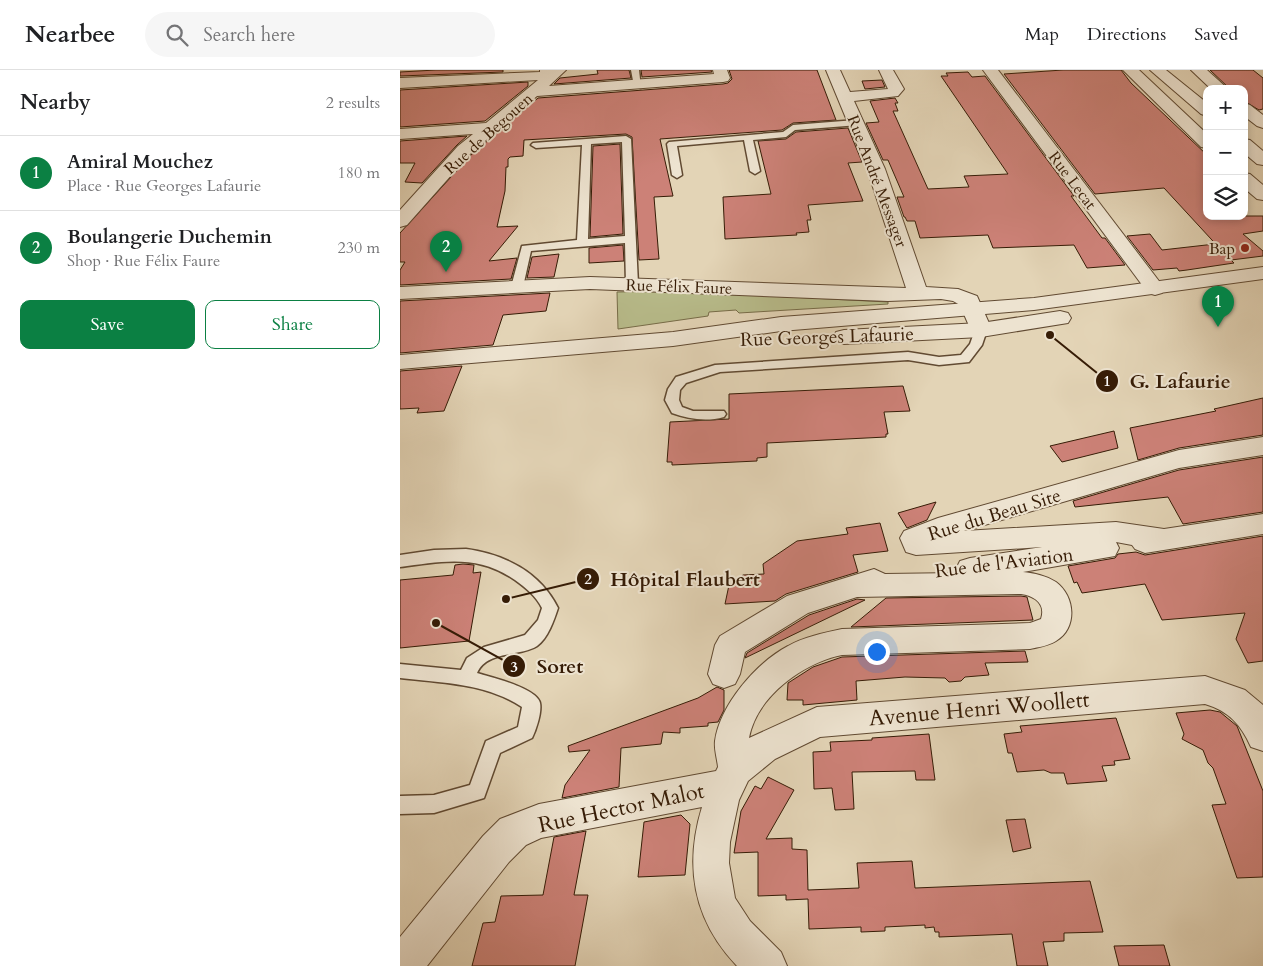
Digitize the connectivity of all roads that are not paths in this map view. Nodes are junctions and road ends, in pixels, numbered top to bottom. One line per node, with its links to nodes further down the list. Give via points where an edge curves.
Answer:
1 (635, 70): 12 (lane)
2 (833, 70): 14 (street, Rue André Messager)
3 (886, 70): 14 (street, via 896,89 893,93)
4 (990, 70): 38 (street, Rue Lecat)
5 (1130, 70): 22 (street)
6 (1157, 70): 15 (street)
7 (1198, 70): 11 (street)
8 (551, 72): 10 (street); 13 (street, Rue de Begouen)
9 (722, 74): 12 (street)
10 (400, 83)
11 (1216, 85)
12 (638, 86): 13 (street)
13 (533, 92): 19 (street, Rue de Begouen)
14 (845, 97): 17 (street, Rue André Messager)
15 (1203, 108)
16 (1248, 111): 18 (street)
17 (856, 123): 21 (lane, via 793,128 786,134); 40 (street, Rue André Messager, via 876,169)
18 (1263, 123)
19 (489, 128): 20 (street); 31 (street, Rue de Begouen, via 464,150)
20 (400, 134)
21 (748, 138): 27 (lane); 28 (lane, via 672,144)
22 (1203, 139)
23 (587, 142): 24 (lane); 32 (lane, via 626,139); 33 (lane)
24 (536, 145)
25 (1248, 147): 26 (street)
26 (1263, 160)
27 (755, 171)
28 (677, 175)
29 (1248, 182): 30 (street)
30 (1263, 195)
31 (400, 221)
32 (630, 239): 33 (lane); 35 (lane)
33 (582, 243): 37 (lane, via 526,248)
34 (1263, 273): 38 (street, Rue Georges Lafaurie)
35 (632, 284): 37 (street, Rue Félix Faure); 40 (street, Rue Félix Faure)
36 (1263, 285): 42 (street, Rue Georges Lafaurie)
37 (517, 287): 39 (street, Rue Félix Faure)
38 (1155, 289): 41 (street, Rue Georges Lafaurie)
39 (400, 293)
40 (918, 294): 41 (street, Rue Félix Faure, via 941,293)
41 (965, 302): 42 (street); 43 (street, Rue Georges Lafaurie)
42 (981, 330): 43 (street, Rue Georges Lafaurie, via 794,339); 45 (lane, via 976,345 965,359 939,361 908,356 719,368 681,380 674,389 672,400 677,410 692,415)
43 (673, 339): 44 (street, Rue Georges Lafaurie)
44 (400, 362)
45 (718, 414)
46 (1263, 446): 48 (street, Rue du Beau Site, via 1179,459 914,538 916,544 1116,532)
47 (1263, 524): 48 (street, Rue de l'Aviation)
48 (1164, 539): 50 (street, Rue de l'Aviation, via 961,571 895,570)
49 (400, 561): 53 (lane, via 440,555 476,555 510,566 542,593 550,608 545,623 531,641 490,652 474,663)
50 (858, 586): 52 (street, Rue de l'Aviation, via 798,604 750,632 731,645); 55 (street, via 1021,583 1034,585 1051,595 1058,614 1055,624 1046,633 1030,636 842,642 822,645 800,654 776,669 758,688 739,717 732,743)
51 (400, 671): 53 (lane)
52 (724, 674)
53 (466, 678): 56 (lane, via 510,690 532,704 526,732 493,747 477,792 434,804)
54 (1263, 736): 55 (street, Avenue Henri Woollett, via 1257,722 1234,699 1205,690 817,722 767,745)
55 (733, 778): 57 (street, Rue Hector Malot, via 539,821 513,832); 60 (street, via 720,802 712,837 710,874 722,915 749,952)
56 (400, 805)
57 (436, 923): 58 (street); 59 (street)
58 (402, 966)
59 (425, 966)
60 (767, 966)

